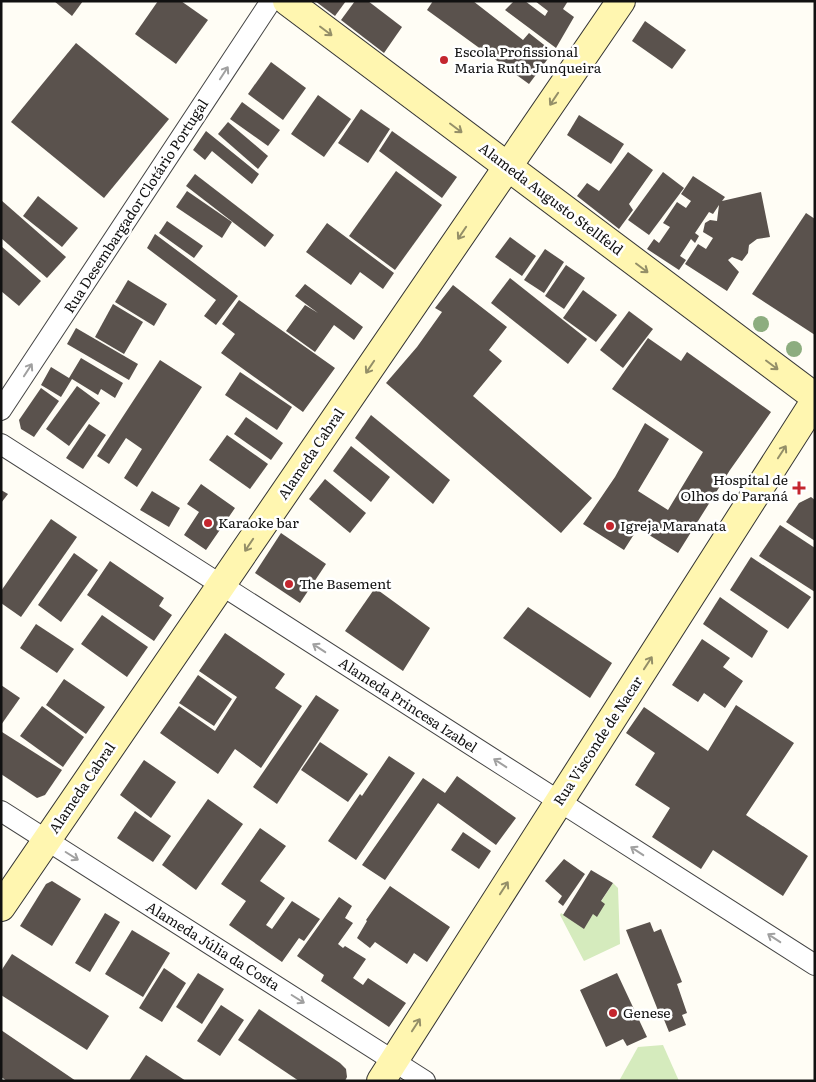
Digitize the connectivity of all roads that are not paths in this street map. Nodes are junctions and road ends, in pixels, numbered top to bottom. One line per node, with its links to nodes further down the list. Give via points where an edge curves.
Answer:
1 (272, 1): 6 (street, Rua Desembargador Clotário Portugal, one-way to 1)
2 (287, 1): 4 (street, Alameda Augusto Stellfeld, one-way to 4)
3 (621, 1): 4 (street, Alameda Cabral, one-way to 4)
4 (508, 167): 5 (street, Alameda Augusto Stellfeld, one-way to 5); 8 (street, Alameda Cabral, one-way to 8)
5 (815, 399): 9 (street, Rua Visconde de Nacar, one-way to 5)
6 (1, 410)
7 (1, 444): 8 (street, Alameda Princesa Izabel)
8 (221, 585): 9 (street, Alameda Princesa Izabel, one-way to 8); 11 (street, Alameda Cabral)
9 (559, 801): 13 (street, Alameda Princesa Izabel, one-way to 9); 14 (street, Rua Visconde de Nacar, one-way to 9)
10 (1, 811): 11 (street, Alameda Júlia da Costa)
11 (47, 840): 12 (street, Alameda Cabral); 14 (street, Alameda Júlia da Costa, one-way to 14)
12 (1, 906)
13 (815, 965)
14 (387, 1071): 15 (street, Alameda Júlia da Costa)
15 (426, 1081)

